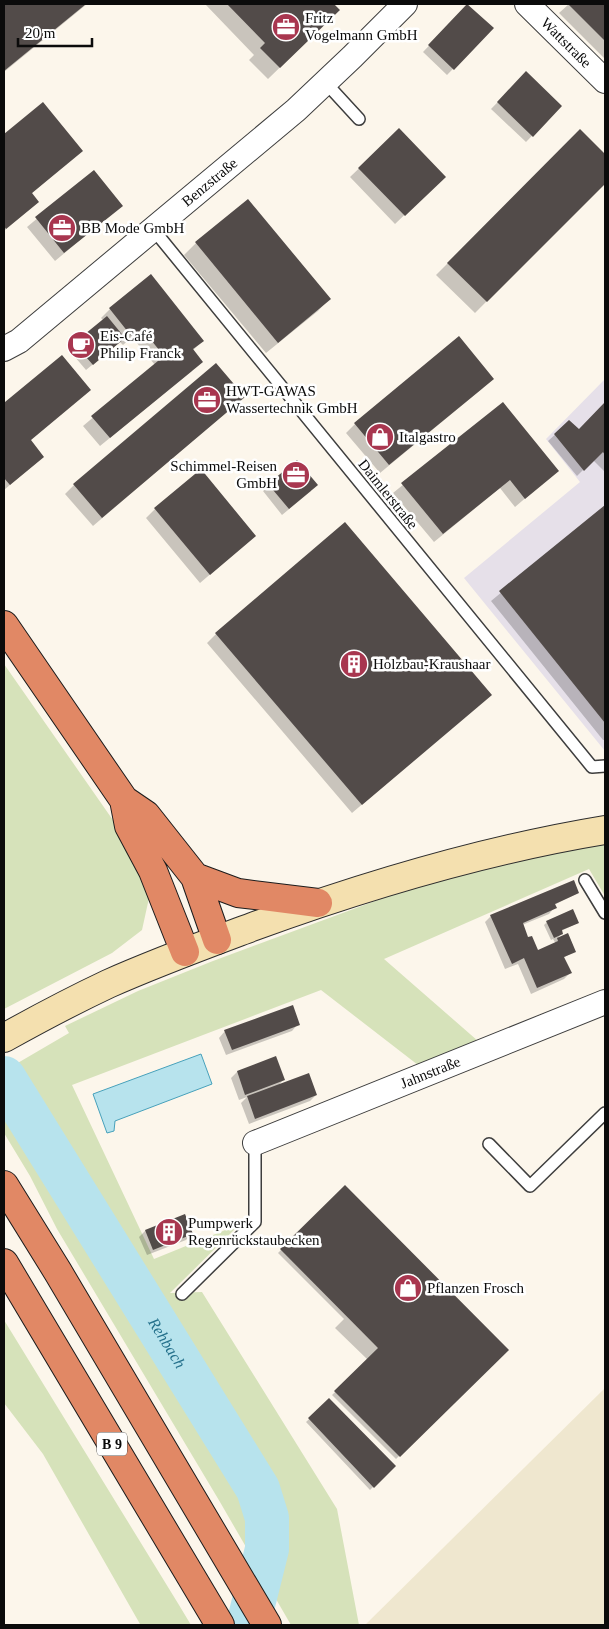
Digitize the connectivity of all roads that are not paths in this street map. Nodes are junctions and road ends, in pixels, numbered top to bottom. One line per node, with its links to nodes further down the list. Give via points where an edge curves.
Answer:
1 (405, 4): 4 (street, Benzstraße)
2 (527, 4): 3 (street, Wattstraße)
3 (605, 81)
4 (325, 82): 5 (lane); 6 (street, Benzstraße)
5 (359, 119)
6 (153, 229): 7 (street, Benzstraße, via 19,341); 9 (lane, Daimlerstraße, via 592,767)
7 (4, 349)
8 (4, 625): 10 (highway)
9 (605, 766)
10 (124, 800): 12 (highway, via 146,815); 17 (highway, via 129,826 153,871)
11 (605, 830): 14 (main road, via 421,871)
12 (195, 877): 14 (highway, via 238,893); 16 (highway)
13 (585, 880): 15 (lane)
14 (318, 903): 16 (main road)
15 (605, 913)
16 (216, 940): 17 (main road)
17 (186, 952): 19 (main road, via 108,984)
18 (605, 1002): 21 (street, Jahnstraße)
19 (4, 1038)
20 (605, 1113): 22 (lane, via 530,1186)
21 (255, 1143): 25 (lane, via 255,1222)
22 (489, 1144)
23 (4, 1185): 27 (highway, B 9)
24 (4, 1263): 26 (highway, B 9)
25 (182, 1294)
26 (220, 1625)
27 (267, 1625)

